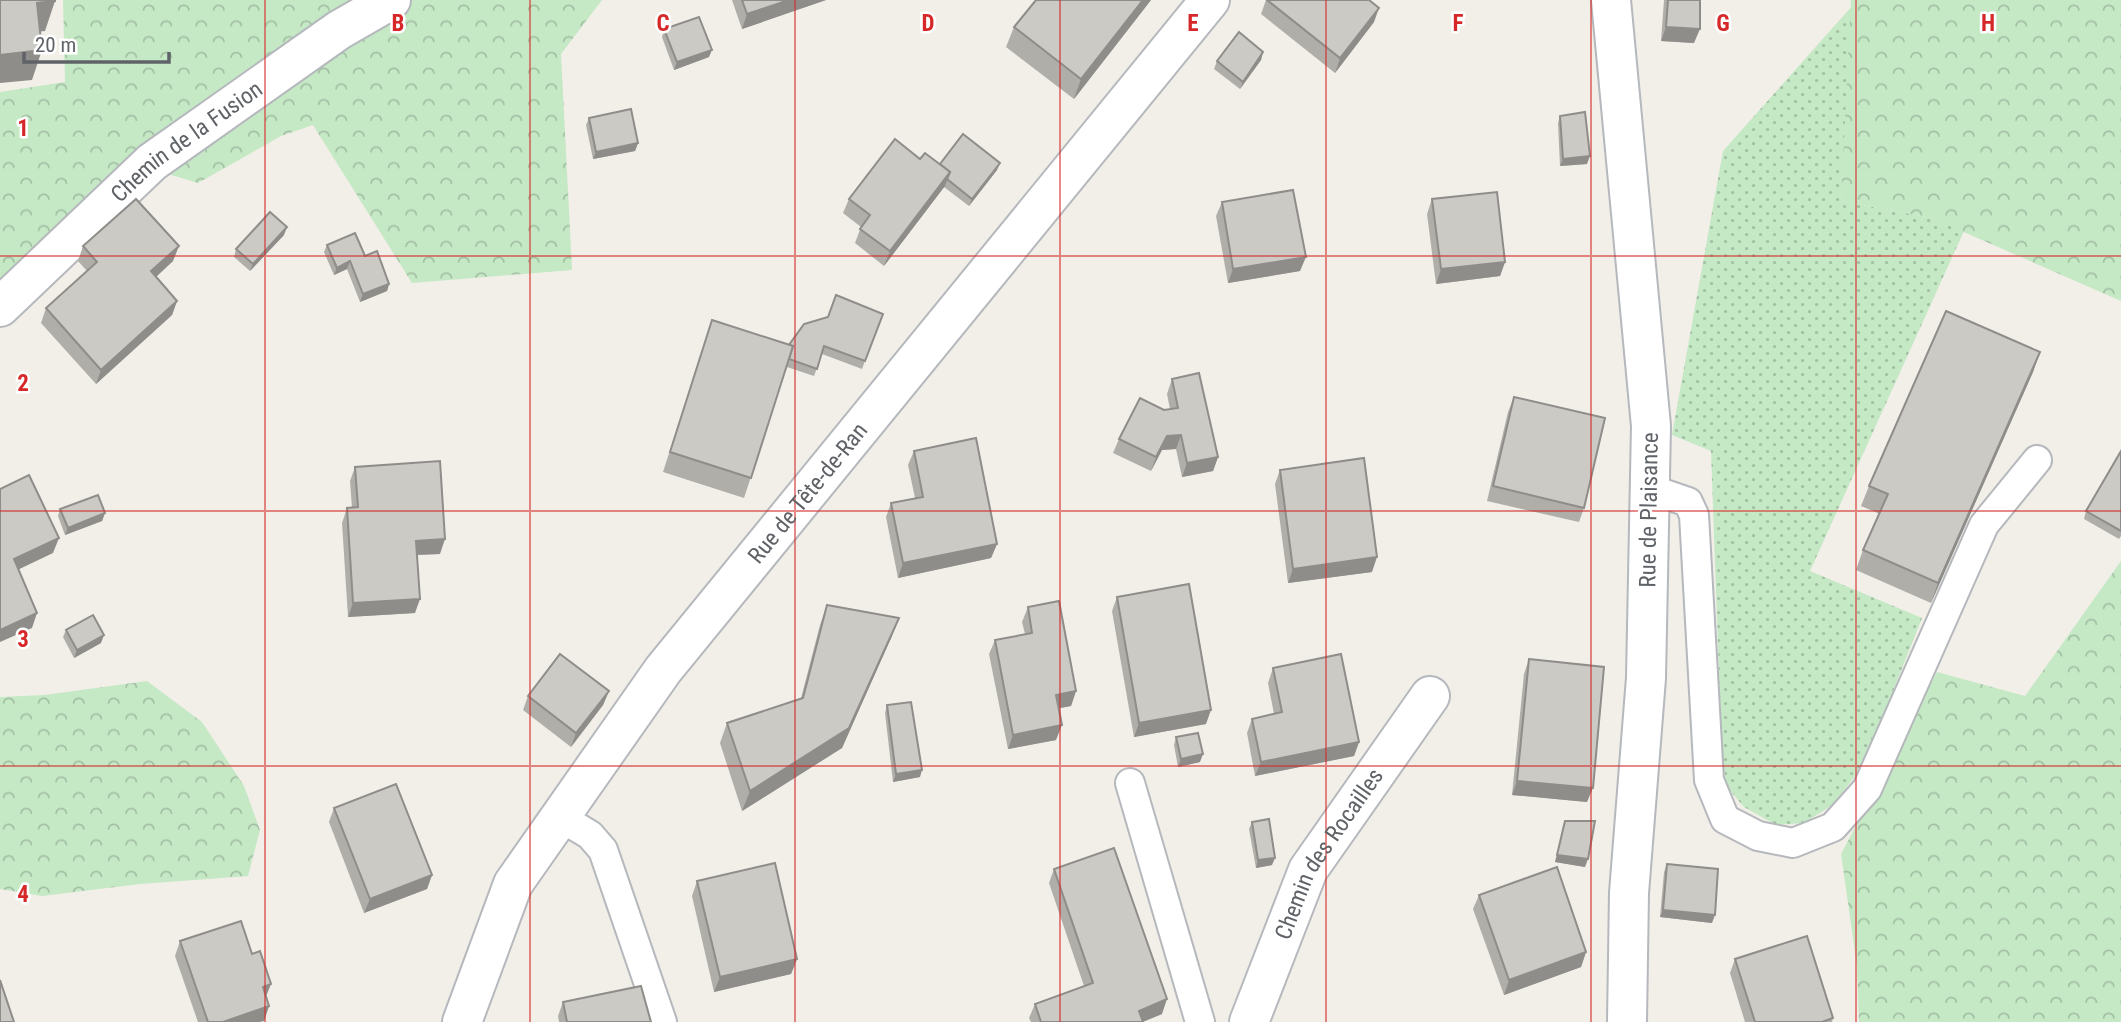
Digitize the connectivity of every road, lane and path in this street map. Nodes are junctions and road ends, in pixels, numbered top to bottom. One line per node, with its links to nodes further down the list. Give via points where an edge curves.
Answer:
1 (391, 0): 4 (street, Chemin de la Fusion, via 339,30 152,162)
2 (1210, 0): 9 (street, Rue de Tête-de-Ran, via 663,670)
3 (1611, 0): 6 (street, Rue de Plaisance, via 1651,426)
4 (0, 307)
5 (2037, 460): 6 (lane, via 1984,525 1867,789 1833,827 1793,843 1758,836 1725,819 1709,780 1694,515 1688,502)
6 (1650, 489): 14 (street, Rue de Plaisance, via 1646,678 1629,893)
7 (1430, 696): 13 (street, Chemin des Rocailles, via 1308,870)
8 (1130, 783): 12 (lane)
9 (560, 817): 10 (street, Rue de Tête-de-Ran, via 513,884); 11 (lane, via 590,835 603,850)
10 (462, 1022)
11 (662, 1022)
12 (1200, 1022)
13 (1249, 1022)
14 (1627, 1022)

